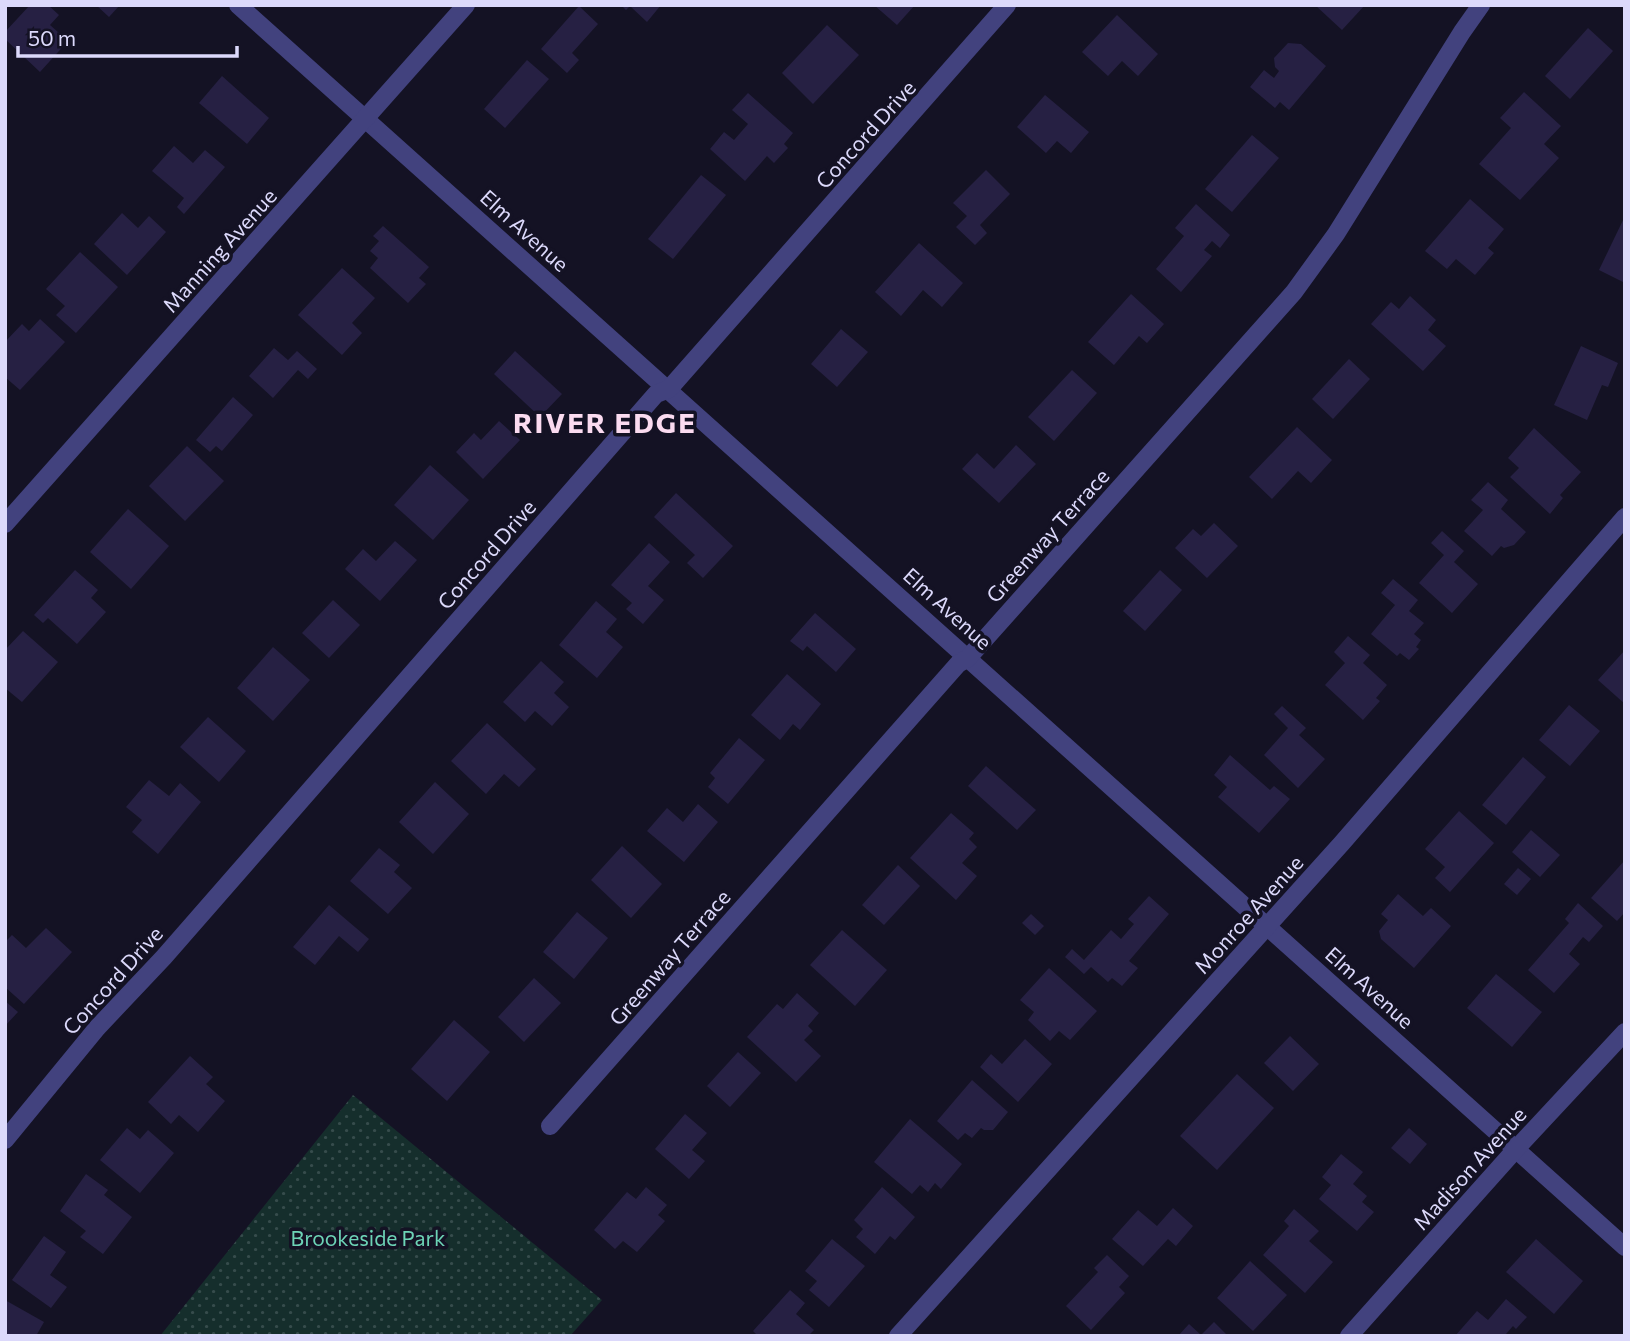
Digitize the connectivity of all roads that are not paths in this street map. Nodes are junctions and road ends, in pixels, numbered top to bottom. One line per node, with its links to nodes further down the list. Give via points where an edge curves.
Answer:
1 (238, 5): 5 (street, Elm Avenue)
2 (466, 5): 5 (street, Manning Avenue)
3 (1007, 5): 6 (street, Concord Drive)
4 (1481, 5): 9 (street, Greenway Terrace, via 1336,234 1294,292)
5 (365, 119): 6 (street, Elm Avenue); 8 (street, Manning Avenue)
6 (669, 389): 9 (street, Elm Avenue); 13 (street, Concord Drive, via 656,394 97,1028)
7 (1625, 517): 10 (street, Monroe Avenue)
8 (5, 524)
9 (968, 657): 10 (street, Elm Avenue); 12 (street, Greenway Terrace)
10 (1268, 925): 14 (street, Elm Avenue); 16 (street, Monroe Avenue)
11 (1625, 1032): 14 (street, Madison Avenue)
12 (550, 1126)
13 (5, 1140)
14 (1516, 1149): 15 (street, Elm Avenue); 17 (street, Madison Avenue)
15 (1625, 1247)
16 (898, 1336)
17 (1349, 1336)

